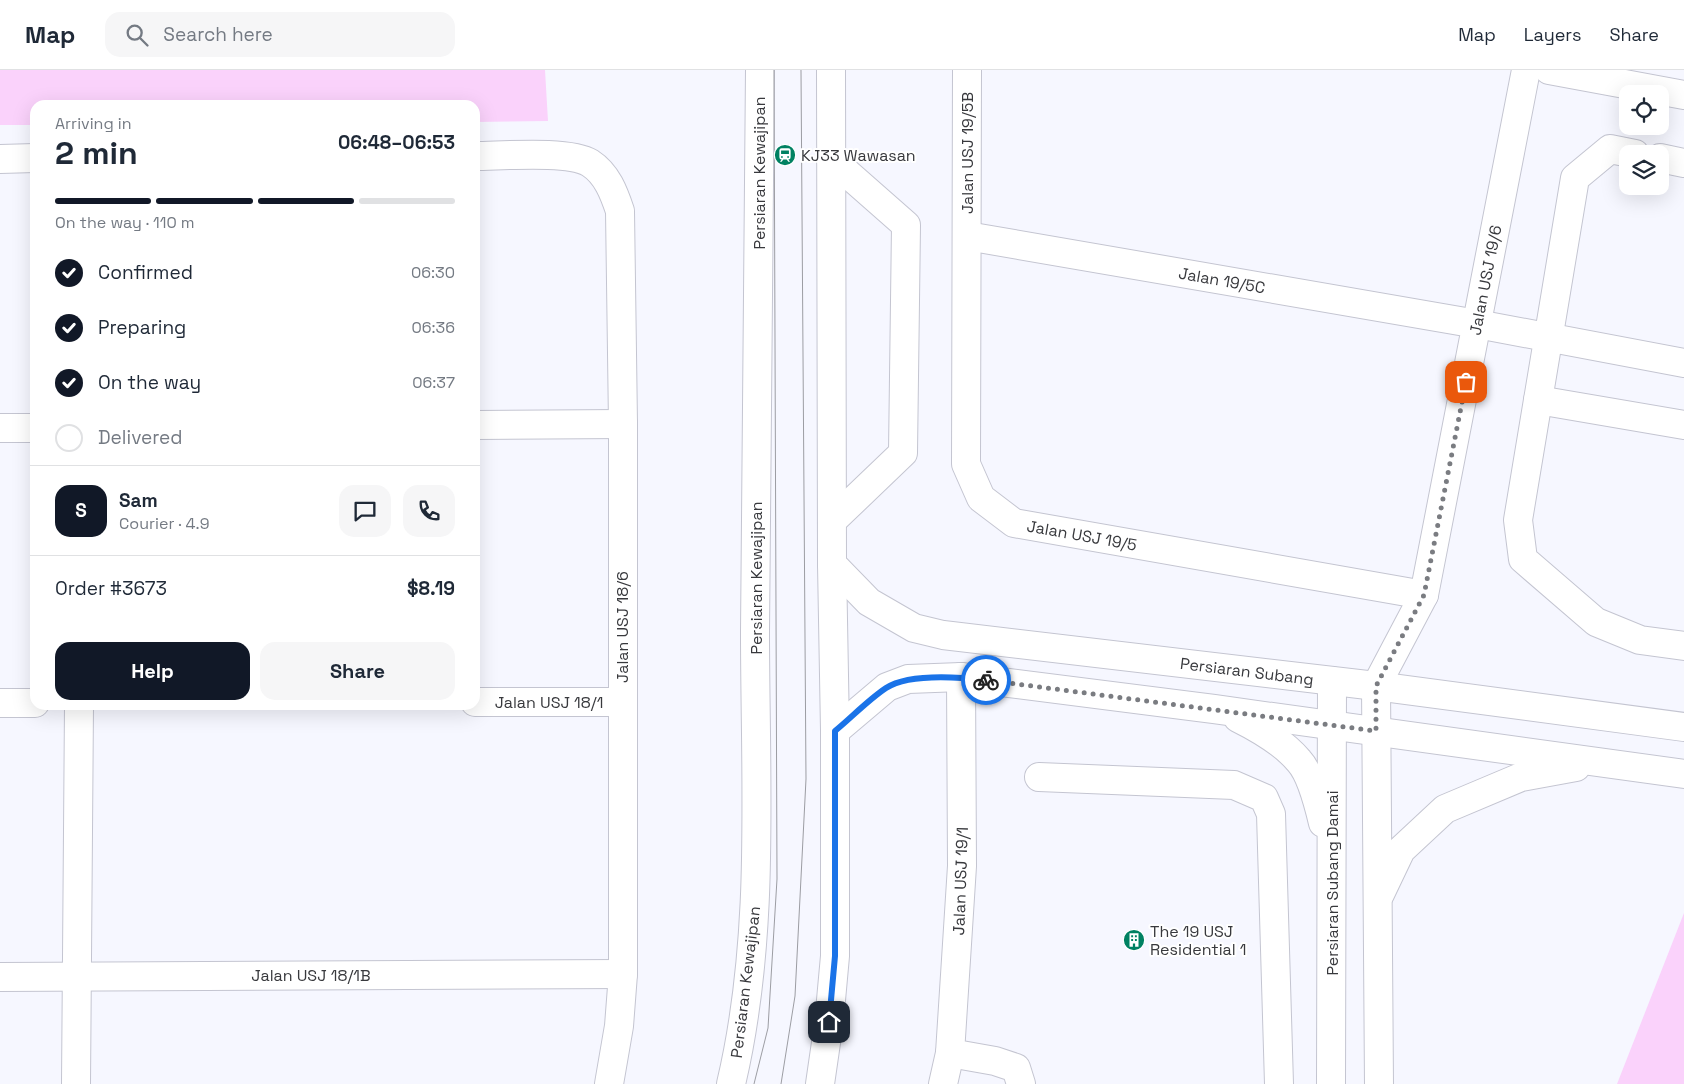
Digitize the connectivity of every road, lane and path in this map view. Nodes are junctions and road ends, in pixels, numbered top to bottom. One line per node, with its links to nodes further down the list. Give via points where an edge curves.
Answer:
1 (760, 70): 52 (street, Persiaran Kewajipan, via 755,666 758,824 749,973)
2 (831, 70): 11 (street)
3 (967, 70): 14 (street, Jalan USJ 19/5B)
4 (1526, 70): 15 (street, Jalan USJ 19/6)
5 (1549, 70): 6 (street)
6 (1684, 95)
7 (1619, 151): 16 (street, via 1610,149 1575,178)
8 (480, 156): 19 (street, Jalan USJ 18/6, via 571,157 589,162 614,192 620,211)
9 (0, 158): 10 (street)
10 (30, 158)
11 (831, 159): 24 (street); 24 (street, via 906,225 903,453)
12 (1669, 160): 13 (street)
13 (1684, 163)
14 (967, 236): 15 (street, Jalan 19/5C); 26 (street, Jalan USJ 19/5, via 966,464 980,498 1014,523)
15 (1477, 324): 16 (street, Jalan 19/5C); 26 (street, Jalan USJ 19/6)
16 (1548, 338): 17 (street, Jalan 19/5C); 18 (street)
17 (1684, 363)
18 (1538, 400): 21 (street); 27 (street, via 1518,520 1523,559 1596,622 1640,640)
19 (622, 424): 20 (street); 32 (street, Jalan USJ 18/6)
20 (480, 425)
21 (1684, 425)
22 (0, 428): 23 (street)
23 (30, 428)
24 (832, 520): 25 (street)
25 (832, 564): 29 (street, Persiaran Subang, via 870,602 914,628 943,635); 39 (street)
26 (1424, 595): 30 (street, Jalan USJ 19/6)
27 (1684, 646)
28 (960, 677): 35 (street); 39 (street, via 908,679 887,687); 49 (street, Jalan USJ 19/1, via 962,866)
29 (1332, 681): 30 (street, Persiaran Subang); 37 (street, Persiaran Subang Damai)
30 (1376, 686): 38 (street, Persiaran Subang); 40 (street)
31 (480, 702): 32 (street, Jalan USJ 18/1)
32 (622, 702): 46 (street, Jalan USJ 18/6)
33 (0, 703): 34 (street)
34 (30, 703)
35 (1214, 709): 37 (street); 44 (street, via 1261,730 1301,762 1318,798)
36 (79, 710): 47 (street)
37 (1332, 725): 40 (street); 44 (street, Persiaran Subang Damai)
38 (1684, 727)
39 (835, 731): 53 (street, via 835,956)
40 (1376, 731): 41 (street); 45 (street)
41 (1599, 762): 42 (street); 45 (street, via 1521,777 1445,809 1401,850)
42 (1684, 774)
43 (1039, 777): 56 (street, via 1234,785 1264,798 1271,814)
44 (1332, 863): 57 (street, Persiaran Subang Damai)
45 (1378, 899): 58 (street)
46 (622, 974): 47 (street, Jalan USJ 18/1B); 51 (street, Jalan USJ 18/6, via 619,1026)
47 (77, 976): 48 (street, Jalan USJ 18/1B); 50 (street)
48 (0, 977)
49 (950, 1053): 54 (street, Jalan USJ 19/1); 55 (street, via 1016,1068)
50 (76, 1084)
51 (609, 1084)
52 (731, 1084)
53 (820, 1084)
54 (943, 1084)
55 (1021, 1084)
56 (1279, 1084)
57 (1331, 1084)
58 (1379, 1084)

